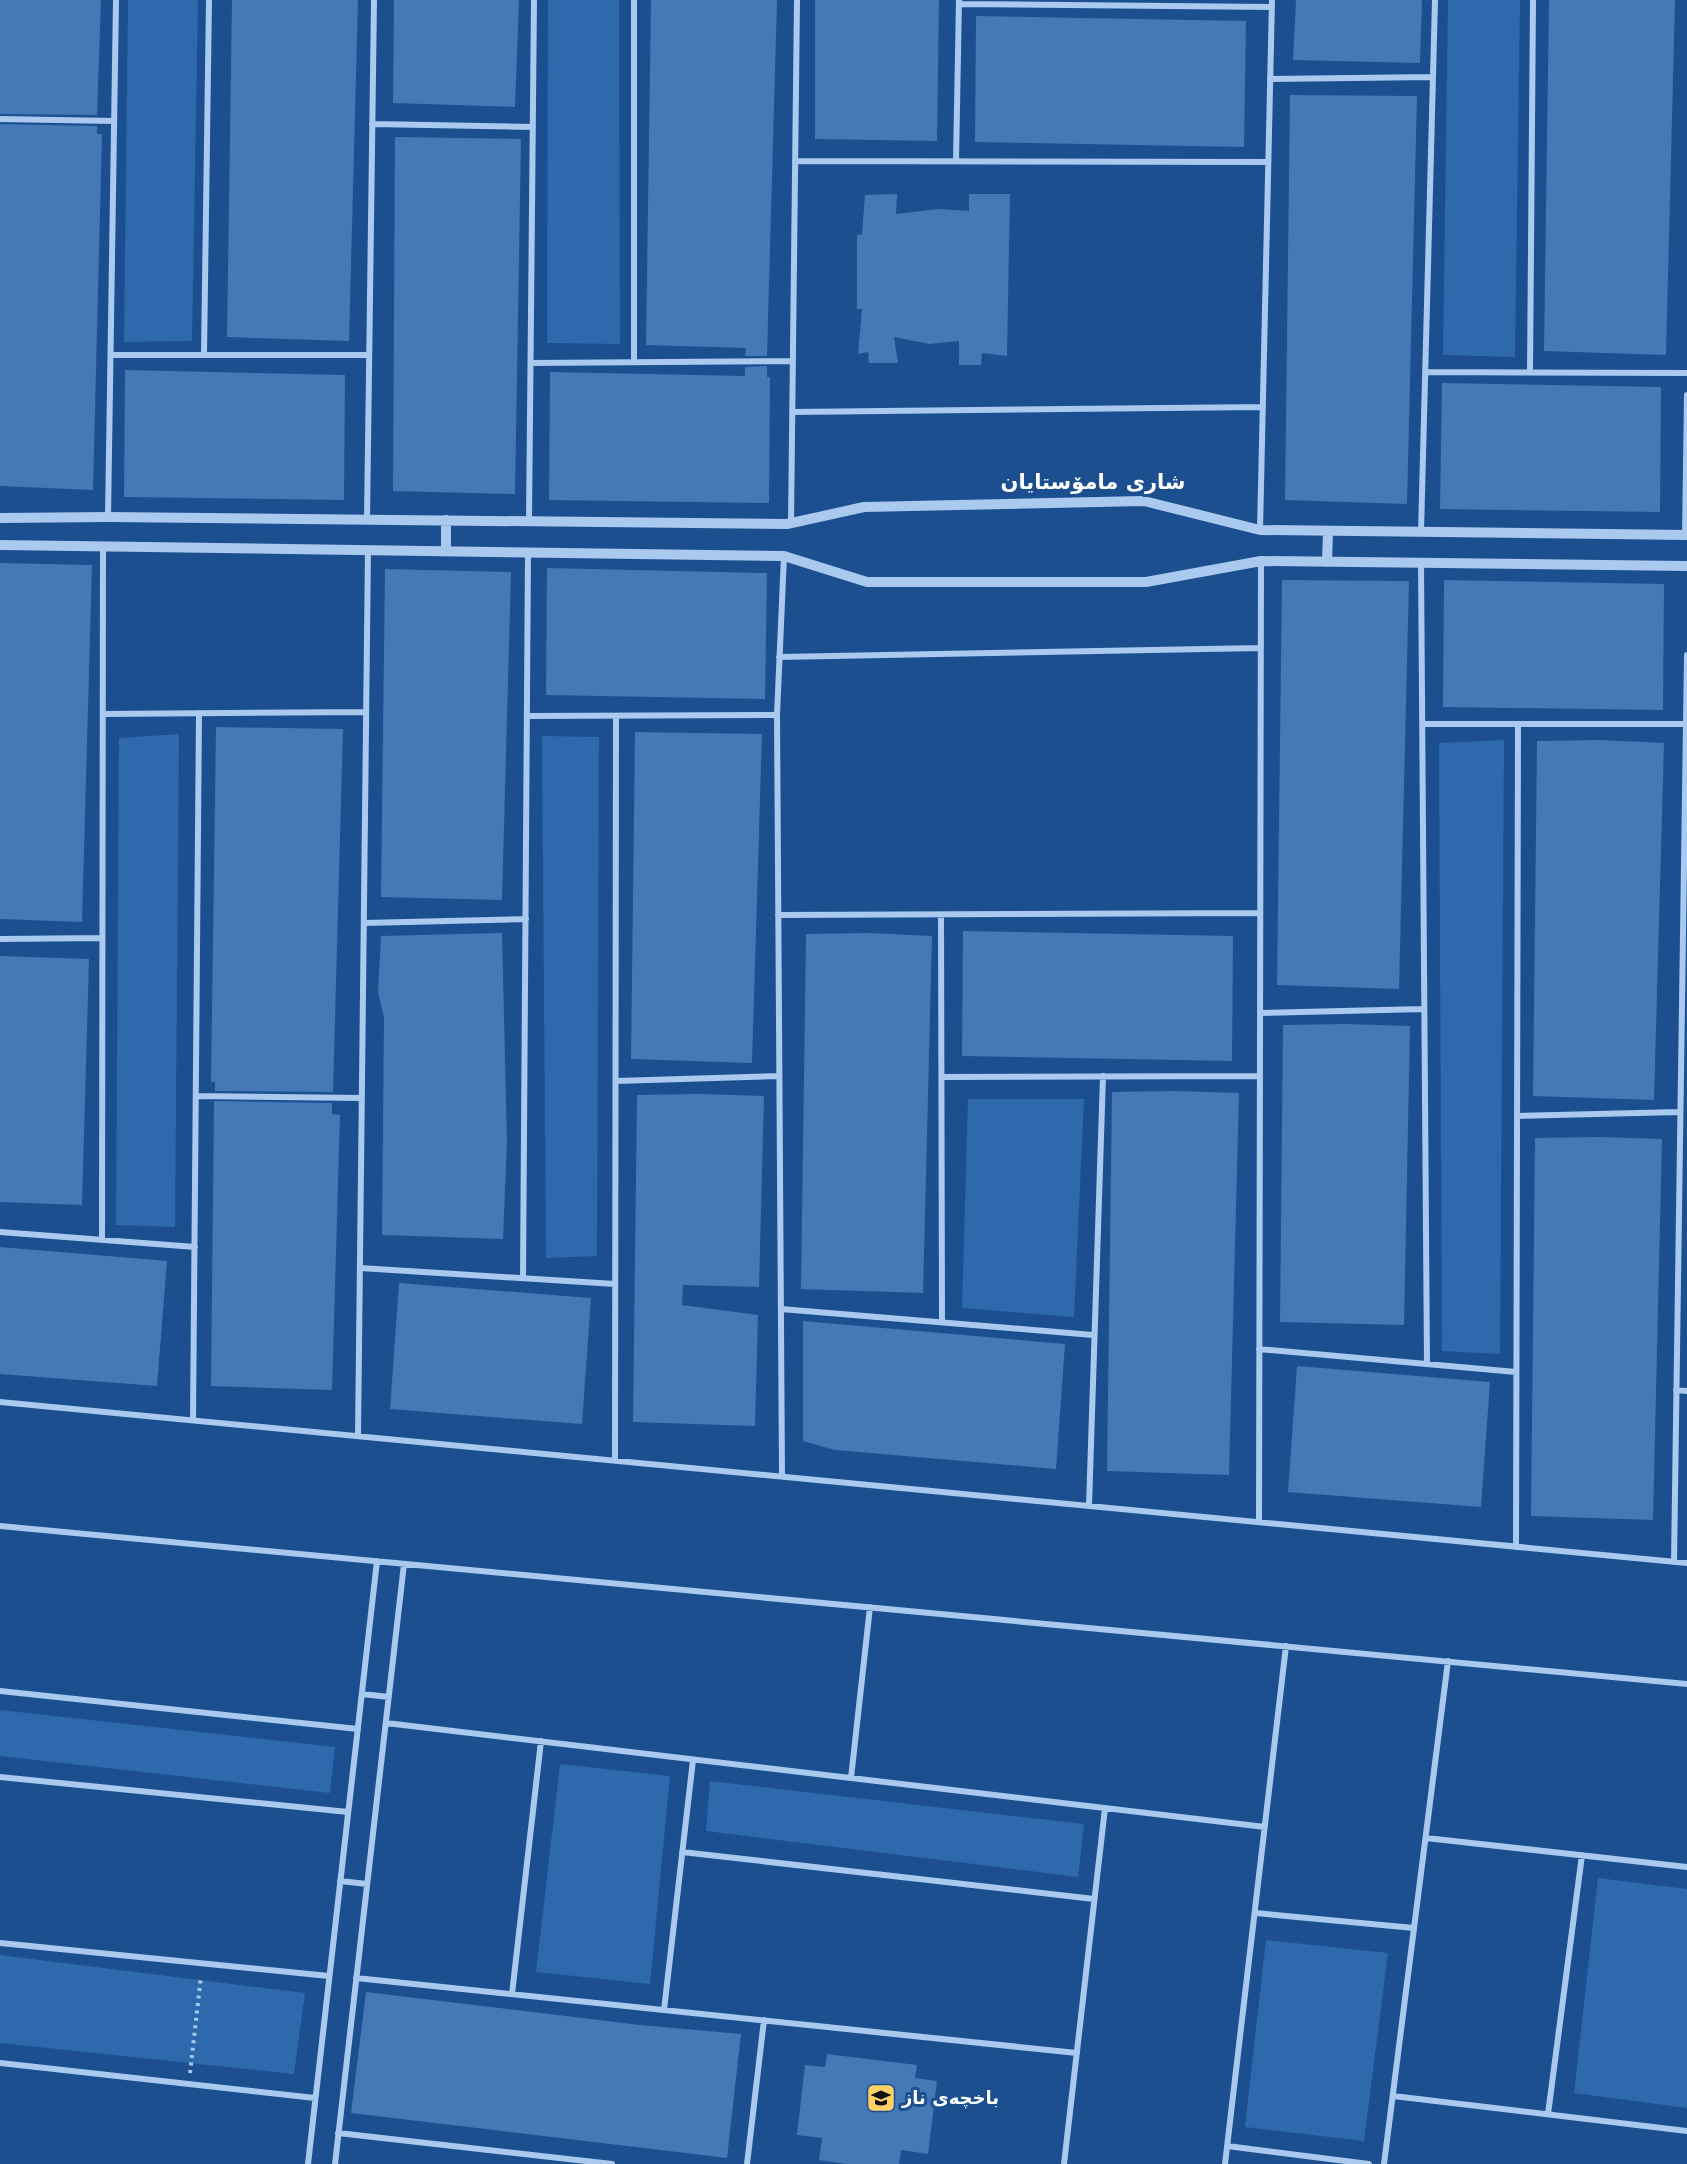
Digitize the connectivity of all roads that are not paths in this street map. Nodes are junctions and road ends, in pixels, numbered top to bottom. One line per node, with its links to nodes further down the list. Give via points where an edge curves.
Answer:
1 (116, 0): 15 (street)
2 (209, 0): 22 (street)
3 (374, 0): 16 (street)
4 (534, 0): 17 (street)
5 (634, 0): 25 (street)
6 (797, 0): 18 (street)
7 (1435, 0): 12 (street)
8 (1533, 0): 28 (street)
9 (959, 2): 10 (street); 19 (street)
10 (1110, 3): 11 (street)
11 (1271, 3): 13 (street)
12 (1433, 77): 13 (street); 27 (street)
13 (1270, 79): 20 (street)
14 (0, 119): 15 (street)
15 (114, 121): 21 (street)
16 (372, 124): 17 (street); 23 (street)
17 (533, 127): 26 (street)
18 (795, 161): 19 (street); 24 (street)
19 (956, 161): 20 (street)
20 (1268, 162): 31 (street)
21 (111, 354): 22 (street); 33 (street)
22 (204, 355): 23 (street)
23 (369, 356): 35 (street)
24 (793, 361): 25 (street); 32 (street)
25 (634, 362): 26 (street)
26 (531, 363): 37 (street)
27 (1425, 372): 28 (street); 41 (street)
28 (1530, 372): 29 (street)
29 (1687, 373)
30 (1687, 395): 42 (street)
31 (1263, 407): 32 (street); 39 (street)
32 (792, 412): 38 (street)
33 (108, 517): 34 (street); 35 (street)
34 (0, 518)
35 (367, 520): 36 (street)
36 (446, 520): 37 (street); 46 (street)
37 (529, 521): 38 (street)
38 (791, 523): 39 (street, via 864,507 1144,501)
39 (1260, 530): 40 (street)
40 (1328, 531): 41 (street); 50 (street)
41 (1421, 532): 42 (street)
42 (1686, 535)
43 (0, 545): 44 (street)
44 (103, 546): 45 (street); 58 (street)
45 (368, 549): 46 (street); 56 (street)
46 (446, 550): 47 (street)
47 (528, 551): 48 (street); 60 (street)
48 (784, 556): 49 (street, via 867,582 1146,582); 55 (street)
49 (1261, 561): 50 (street); 53 (street)
50 (1327, 562): 51 (street)
51 (1421, 563): 52 (street); 62 (street)
52 (1687, 566)
53 (1260, 648): 55 (street); 65 (street)
54 (1687, 655): 64 (street)
55 (779, 657): 59 (street)
56 (366, 712): 57 (street); 69 (street)
57 (198, 713): 58 (street); 80 (street)
58 (103, 714): 70 (street)
59 (777, 715): 61 (street); 66 (street)
60 (527, 716): 61 (street); 68 (street)
61 (616, 716): 79 (street)
62 (1422, 724): 63 (street); 73 (street)
63 (1518, 724): 64 (street); 83 (street)
64 (1686, 724): 72 (street)
65 (1260, 914): 67 (street); 74 (street)
66 (778, 915): 67 (street); 75 (street)
67 (941, 915): 78 (street)
68 (526, 919): 69 (street); 88 (street)
69 (364, 923): 81 (street)
70 (102, 938): 71 (street); 85 (street)
71 (0, 939)
72 (1685, 960): 82 (street)
73 (1424, 1009): 74 (street); 94 (street)
74 (1260, 1013): 77 (street)
75 (779, 1076): 79 (street); 90 (street)
76 (1102, 1076): 77 (street); 78 (street); 92 (street)
77 (1260, 1076): 93 (street)
78 (942, 1077): 91 (street)
79 (616, 1081): 89 (street)
80 (196, 1096): 81 (street); 86 (street)
81 (362, 1098): 87 (street)
82 (1680, 1112): 83 (street); 96 (street)
83 (1517, 1116): 95 (street)
84 (0, 1232): 85 (street)
85 (102, 1240): 86 (street)
86 (195, 1247): 99 (street)
87 (360, 1268): 88 (street); 100 (street)
88 (524, 1278): 89 (street)
89 (615, 1284): 101 (street)
90 (781, 1309): 91 (street); 102 (street)
91 (942, 1322): 92 (street)
92 (1093, 1335): 103 (street)
93 (1259, 1349): 94 (street); 104 (street)
94 (1427, 1364): 95 (street)
95 (1516, 1372): 106 (street)
96 (1676, 1390): 97 (street); 108 (street)
97 (1687, 1391)
98 (0, 1402): 99 (street)
99 (193, 1420): 100 (street)
100 (358, 1436): 101 (street)
101 (615, 1460): 102 (street)
102 (782, 1476): 103 (street)
103 (1089, 1506): 104 (street)
104 (1259, 1522): 106 (street)
105 (0, 1526): 107 (street)
106 (1516, 1547): 108 (street)
107 (377, 1561): 110 (street); 116 (street)
108 (1674, 1562): 109 (street)
109 (1687, 1563)
110 (404, 1564): 111 (street); 117 (street)
111 (870, 1607): 112 (street); 123 (street)
112 (1286, 1646): 113 (street); 126 (street)
113 (1448, 1661): 114 (street); 127 (street)
114 (1687, 1684)
115 (0, 1691): 119 (street)
116 (362, 1694): 117 (street); 119 (street)
117 (389, 1697): 118 (street)
118 (386, 1723): 120 (street); 132 (street)
119 (357, 1729): 125 (street)
120 (541, 1741): 121 (street); 139 (street)
121 (693, 1760): 123 (street); 128 (street)
122 (0, 1777): 125 (street)
123 (851, 1778): 124 (street)
124 (1105, 1808): 126 (street); 133 (street)
125 (348, 1812): 131 (street)
126 (1265, 1827): 134 (street)
127 (1426, 1838): 129 (street); 135 (street)
128 (682, 1852): 133 (street); 140 (street)
129 (1582, 1856): 130 (street); 146 (street)
130 (1687, 1867)
131 (340, 1881): 132 (street); 137 (street)
132 (367, 1884): 138 (street)
133 (1094, 1899): 142 (street)
134 (1254, 1913): 135 (street); 149 (street)
135 (1414, 1928): 144 (street)
136 (0, 1943): 137 (street)
137 (329, 1976): 145 (street)
138 (356, 1978): 139 (street); 148 (street)
139 (512, 1994): 140 (street)
140 (664, 2010): 141 (street)
141 (764, 2020): 142 (street); 153 (street)
142 (1077, 2053): 154 (street)
143 (0, 2062): 145 (street)
144 (1393, 2096): 146 (street); 157 (street)
145 (315, 2098): 150 (street)
146 (1548, 2114): 147 (street)
147 (1687, 2131)
148 (338, 2133): 151 (street); 152 (street)
149 (1227, 2146): 155 (street); 156 (street)
150 (308, 2164)
151 (335, 2164)
152 (612, 2164)
153 (747, 2164)
154 (1064, 2164)
155 (1225, 2164)
156 (1369, 2164)
157 (1384, 2164)

